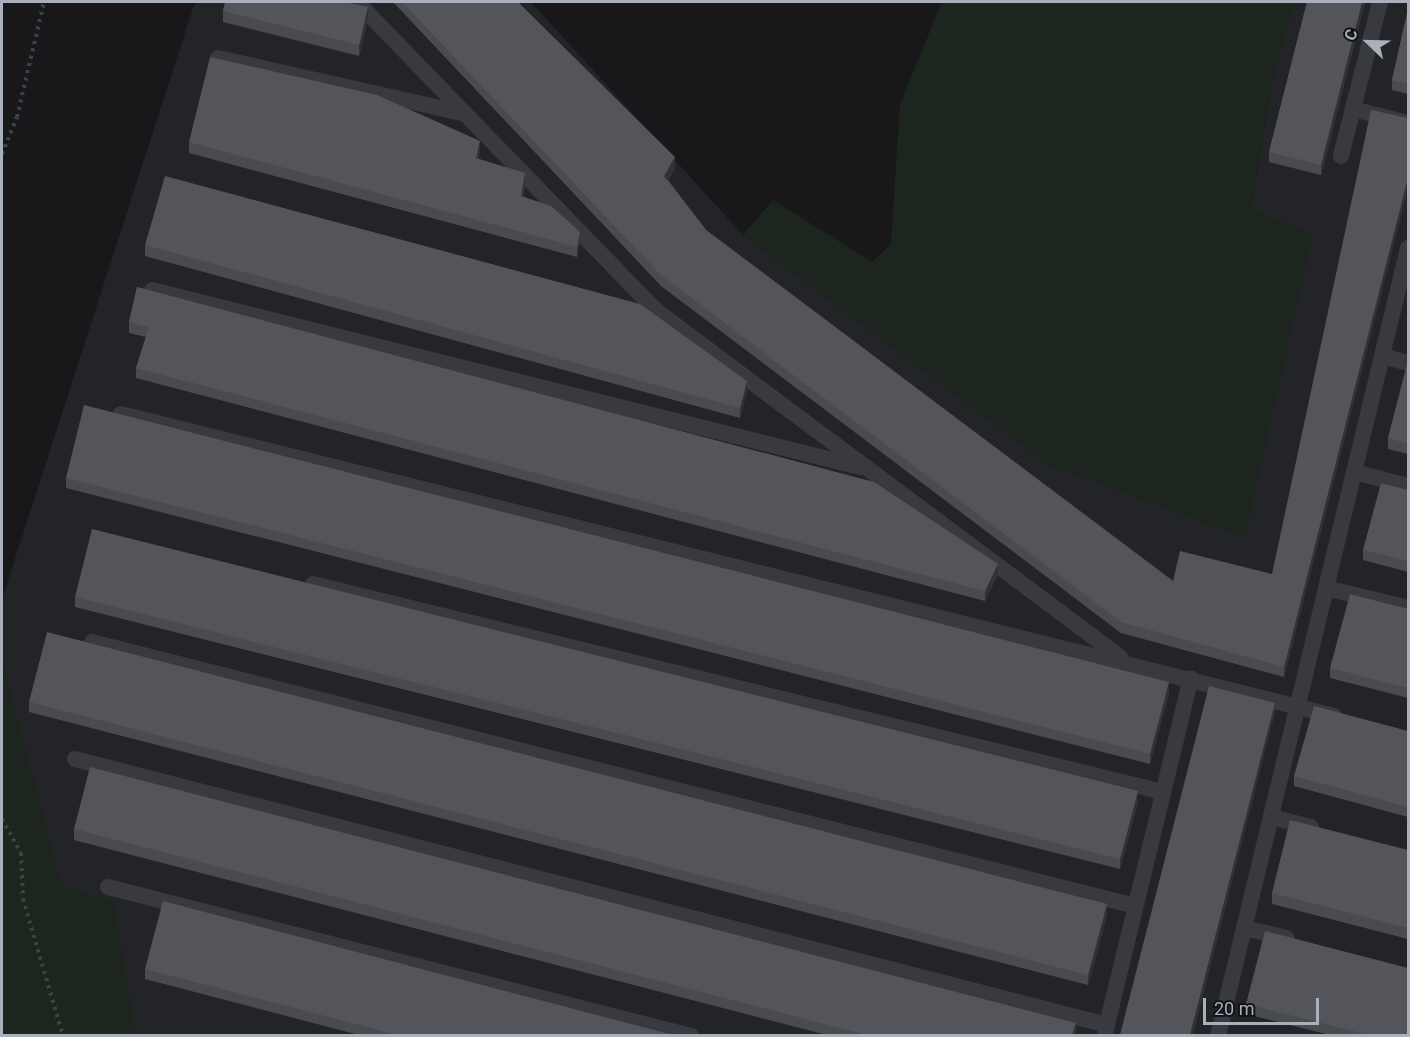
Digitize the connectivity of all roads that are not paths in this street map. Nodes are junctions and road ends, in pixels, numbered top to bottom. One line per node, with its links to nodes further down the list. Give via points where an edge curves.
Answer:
1 (357, 2): 5 (lane)
2 (1380, 2): 4 (lane)
3 (218, 58): 5 (lane)
4 (1353, 109): 6 (lane); 7 (lane)
5 (466, 114): 11 (lane)
6 (1408, 123)
7 (1341, 156)
8 (1408, 248): 12 (lane)
9 (152, 290): 15 (lane)
10 (620, 300): 11 (lane)
11 (654, 309): 15 (lane)
12 (1383, 356): 13 (lane); 16 (lane)
13 (1408, 363)
14 (121, 414): 22 (lane)
15 (867, 469): 22 (lane)
16 (1354, 472): 17 (lane); 19 (lane)
17 (1408, 486)
18 (296, 580): 27 (lane)
19 (1326, 588): 20 (lane); 24 (lane)
20 (1408, 608)
21 (92, 642): 31 (lane)
22 (1126, 661): 23 (lane)
23 (1191, 678): 24 (lane); 27 (lane)
24 (1298, 707): 25 (lane); 28 (lane)
25 (1353, 722)
26 (75, 759): 34 (lane)
27 (1163, 792): 31 (lane)
28 (1271, 817): 29 (lane); 32 (lane)
29 (1329, 831)
30 (108, 887): 35 (lane)
31 (1135, 906): 34 (lane)
32 (1244, 928): 33 (lane); 36 (lane)
33 (1310, 944)
34 (1106, 1030)
35 (691, 1035)
36 (1218, 1035)

